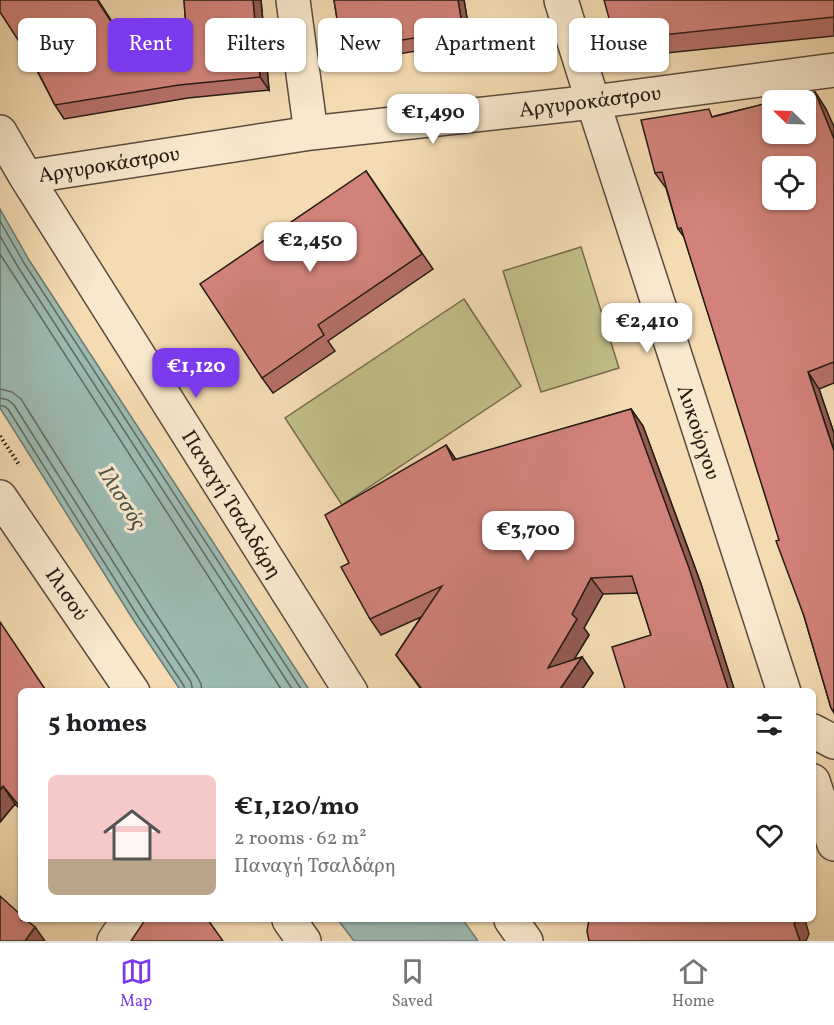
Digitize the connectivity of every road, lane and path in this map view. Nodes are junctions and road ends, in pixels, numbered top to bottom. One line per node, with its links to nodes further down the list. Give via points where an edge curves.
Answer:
1 (293, 0): 6 (street)
2 (561, 0): 4 (street, Λυκούργου)
3 (834, 70): 4 (street, Αργυροκάστρου)
4 (593, 102): 6 (street, Αργυροκάστρου); 11 (street, Λυκούργου)
5 (0, 132): 7 (street, Παναγή Τσαλδάρη)
6 (310, 133): 7 (street, Αργυροκάστρου)
7 (26, 177): 10 (street, Παναγή Τσαλδάρη)
8 (0, 497): 9 (street, Ιλισού)
9 (130, 688)
10 (348, 688)
11 (783, 688)
12 (816, 733): 13 (street)
13 (834, 742)
14 (816, 790): 15 (street)
15 (834, 844)
16 (127, 922): 19 (street)
17 (290, 922): 20 (street)
18 (512, 922): 21 (street)
19 (114, 941)
20 (304, 941)
21 (526, 941)

